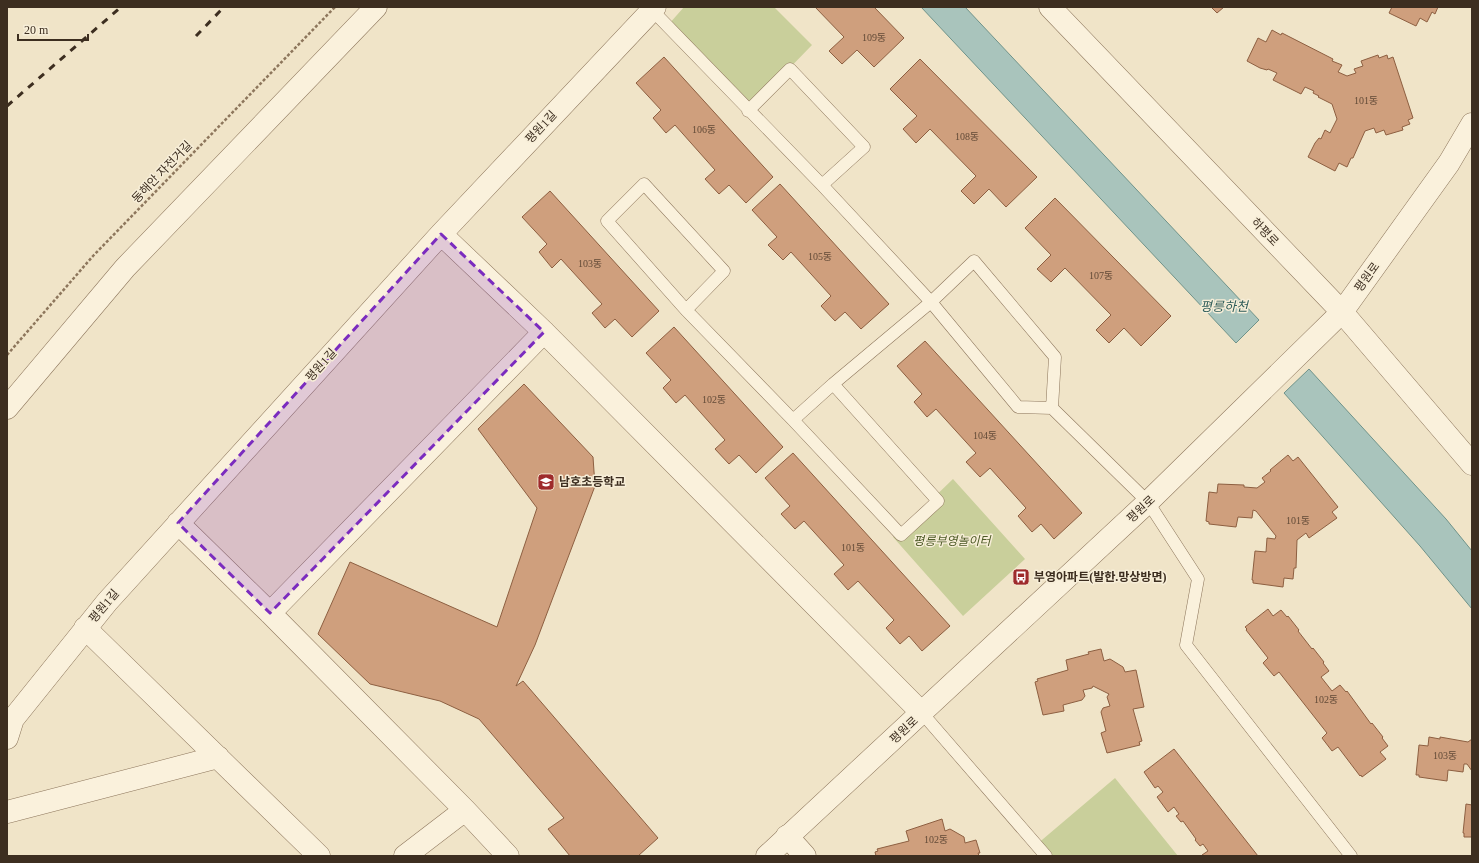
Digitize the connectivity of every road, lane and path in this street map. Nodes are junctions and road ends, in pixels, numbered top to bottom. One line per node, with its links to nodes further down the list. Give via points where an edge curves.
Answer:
1 (335, 7): 13 (path, 동해안 자전거길, via 93,256)
2 (376, 7): 15 (street, via 125,268)
3 (1050, 7): 11 (street, 하평로)
4 (653, 8): 5 (lane); 8 (street, 평원1길)
5 (748, 110): 7 (lane); 7 (lane, via 790,69 864,147)
6 (1472, 124): 11 (street, 평원로, via 1449,163)
7 (822, 185): 9 (lane)
8 (441, 234): 12 (street); 20 (street, 평원1길)
9 (931, 302): 14 (lane); 16 (lane, via 1018,407); 16 (lane, via 974,261 1055,357)
10 (686, 310): 10 (lane, via 607,221 644,184 724,271); 17 (lane)
11 (1342, 312): 18 (street, 하평로); 19 (street, 평원로)
12 (544, 332): 21 (street); 23 (street)
13 (7, 355)
14 (833, 384): 17 (lane); 17 (lane, via 938,501 901,535)
15 (7, 408)
16 (1052, 408): 19 (lane)
17 (793, 420)
18 (1472, 464)
19 (1148, 502): 23 (street, 평원로); 35 (lane, via 1198,579 1186,645)
20 (178, 523): 21 (street); 22 (street, 평원1길)
21 (270, 613): 26 (street)
22 (85, 628): 24 (street, 평원1길, via 13,719); 25 (street)
23 (922, 713): 28 (street, 평원로); 34 (lane)
24 (7, 738)
25 (218, 757): 27 (street); 29 (street)
26 (465, 810): 30 (street); 31 (street)
27 (7, 812)
28 (787, 836): 32 (street, 평원로); 33 (street)
29 (318, 856)
30 (405, 856)
31 (508, 856)
32 (767, 856)
33 (805, 856)
34 (1046, 856)
35 (1351, 856)

